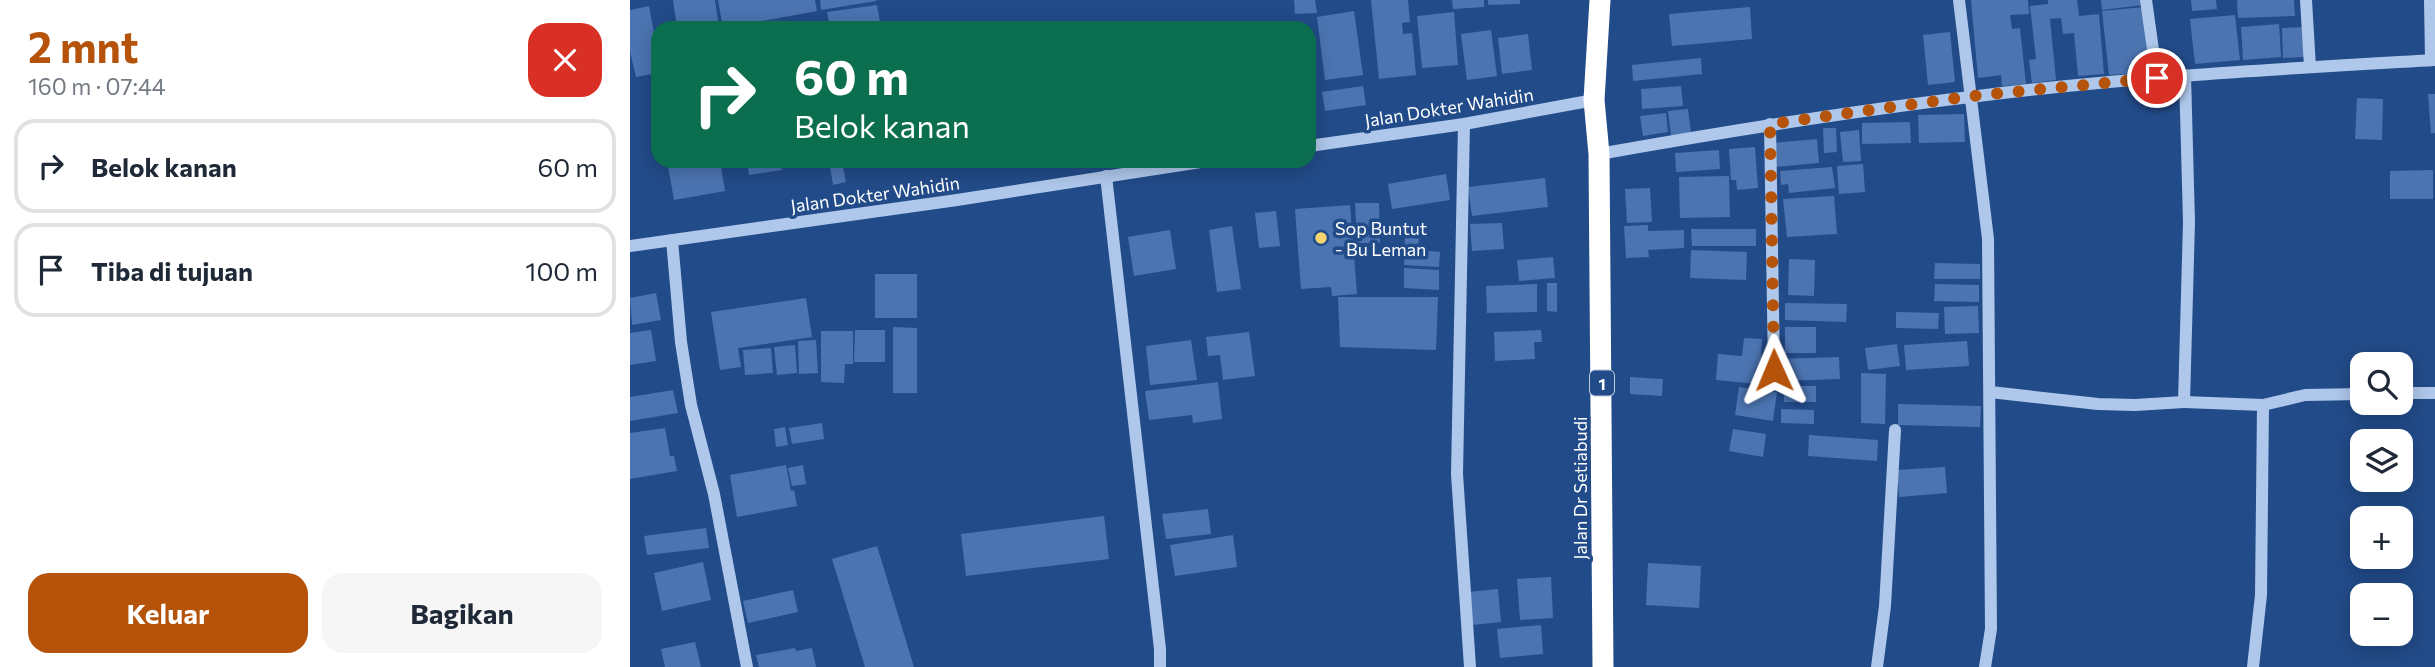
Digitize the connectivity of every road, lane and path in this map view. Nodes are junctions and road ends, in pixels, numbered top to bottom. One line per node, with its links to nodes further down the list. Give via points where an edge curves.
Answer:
1 (1600, 0): 11 (highway, 1)
2 (1959, 0): 10 (street)
3 (2146, 0): 9 (street)
4 (2306, 0): 7 (street)
5 (2431, 0): 6 (street)
6 (2433, 60): 7 (street)
7 (2310, 67): 8 (street)
8 (2185, 75): 9 (street); 25 (street, via 2189,222)
9 (2157, 78): 10 (street)
10 (1972, 96): 13 (street); 21 (street, via 1989,239)
11 (1594, 100): 12 (street, Jalan Dokter Wahidin); 15 (highway, Jalan Dr Setiabudi / 1)
12 (1464, 124): 14 (street, Jalan Dokter Wahidin); 30 (street, via 1457,474)
13 (1770, 124): 15 (street); 20 (street)
14 (1316, 145)
15 (1599, 154): 31 (highway, Jalan Dr Setiabudi / 1)
16 (1160, 168): 17 (street, Jalan Dokter Wahidin)
17 (1106, 176): 18 (street, Jalan Dokter Wahidin); 29 (street)
18 (672, 240): 19 (street, Jalan Dokter Wahidin); 28 (street, via 691,405 714,494)
19 (630, 246)
20 (1774, 370)
21 (1990, 392): 25 (street, via 2098,404); 33 (street, via 1990,629)
22 (2413, 393): 23 (street)
23 (2435, 393)
24 (2350, 394): 26 (street, via 2305,395)
25 (2184, 402): 26 (street)
26 (2263, 405): 34 (street, via 2260,595)
27 (1895, 430): 32 (street)
28 (747, 667)
29 (1160, 667)
30 (1470, 667)
31 (1603, 667)
32 (1877, 667)
33 (1985, 667)
34 (2253, 667)

